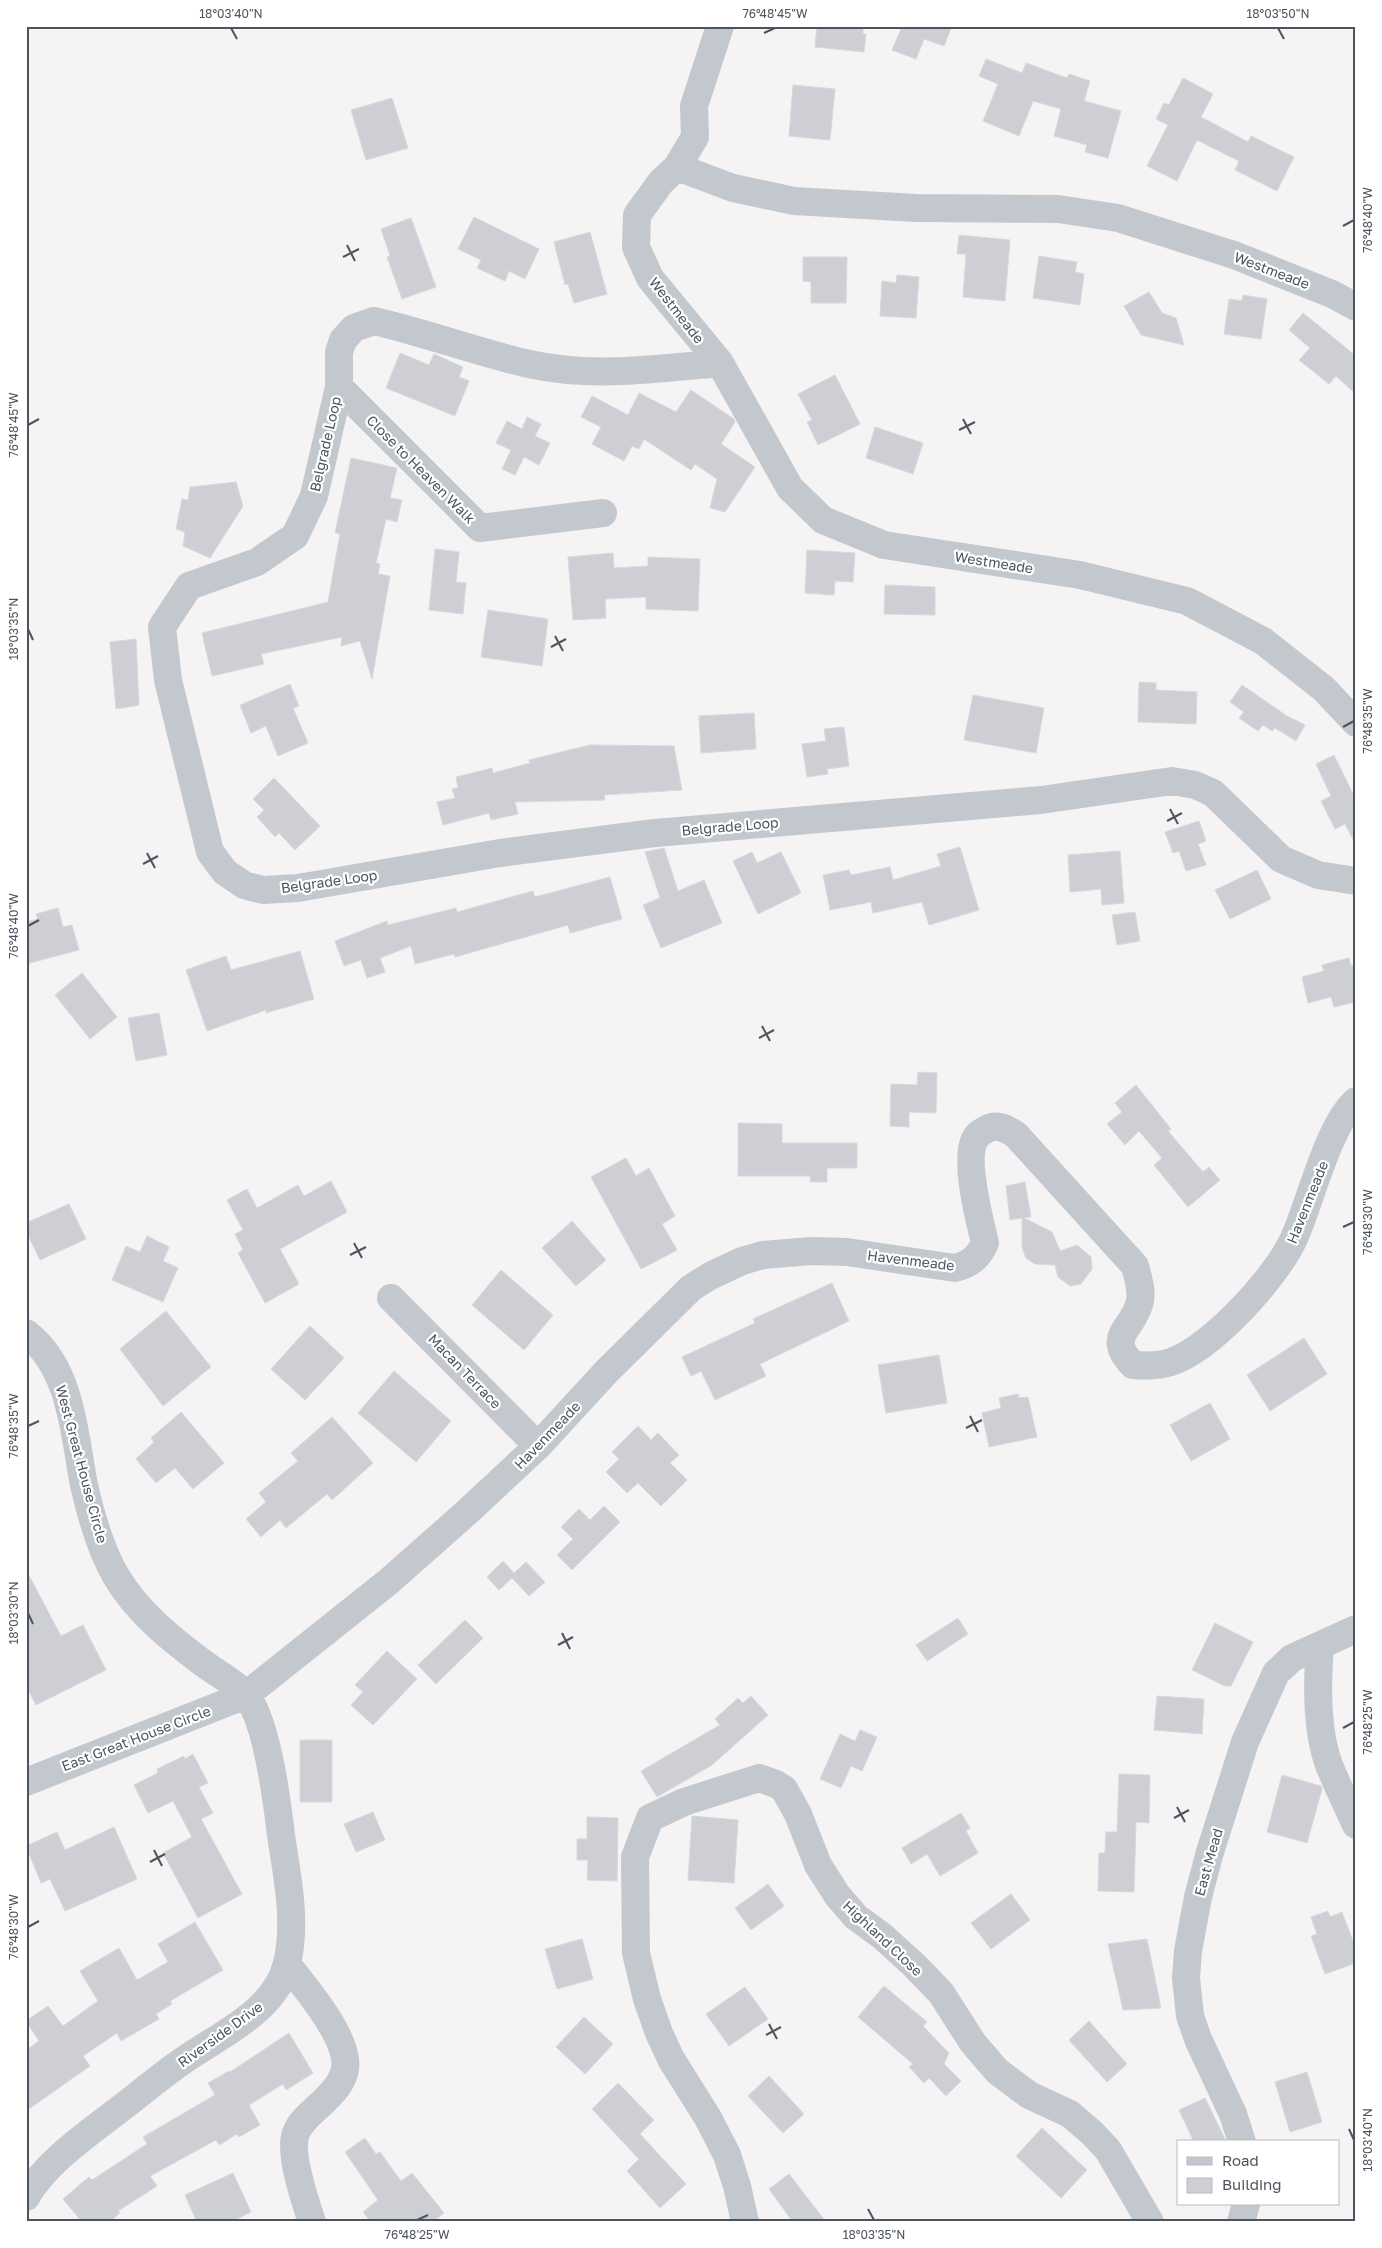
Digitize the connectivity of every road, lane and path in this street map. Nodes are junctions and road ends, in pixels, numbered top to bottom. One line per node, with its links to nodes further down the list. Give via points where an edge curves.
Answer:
1 (720, 26): 2 (street, via 694,106 695,137)
2 (677, 167): 3 (street, Westmeade, via 733,188 794,201 916,208 1058,209 1118,218 1234,255 1332,294); 4 (street, Westmeade, via 661,182 637,215 636,247 650,278)
3 (1356, 307)
4 (720, 363): 5 (street, Belgrade Loop, via 622,372 530,364 374,321 354,328 343,340 339,352); 7 (street, Westmeade, via 790,488 823,520 884,545 1080,575 1187,601 1263,641 1324,689)
5 (338, 387): 6 (street, Close to Heaven Walk, via 480,528); 8 (street, Belgrade Loop, via 314,496 295,536 257,562 189,586 162,626 168,680 210,852 225,872 244,885 263,890 298,888 500,853 656,833 1041,800 1172,781 1195,785 1213,793 1281,859 1318,875)
6 (603, 513)
7 (1356, 723)
8 (1356, 881)
9 (1356, 1101): 12 (street, Havenmeade, via 1338,1126 1294,1238 1282,1260 1217,1334 1171,1362 1133,1365 1123,1355 1120,1343 1123,1331 1140,1301 1135,1266 1016,1135 1006,1128 991,1127 977,1136 973,1146 971,1175 985,1243 980,1254 969,1264 955,1268 846,1252 811,1251 763,1255 742,1261 691,1288 606,1372)
10 (391, 1298): 12 (street, Macan Terrace)
11 (26, 1333): 15 (street, West Great House Circle, via 42,1348 58,1374 96,1529 115,1575 150,1619 185,1650)
12 (538, 1446): 15 (street, Havenmeade, via 388,1582)
13 (1356, 1629): 14 (street, East Mead)
14 (1320, 1646): 17 (street, via 1319,1701 1325,1750); 19 (street, East Mead, via 1292,1658 1276,1673 1245,1742 1210,1852 1188,1951 1186,1978 1190,2016)
15 (246, 1695): 16 (street, East Great House Circle); 18 (street, Riverside Drive, via 259,1720 274,1782 290,1901)
16 (26, 1782)
17 (1356, 1825)
18 (287, 1964): 20 (street, Riverside Drive, via 277,1987 260,2009 181,2062 70,2148); 22 (street, via 331,2024 346,2059 339,2086 311,2112 296,2134 300,2177)
19 (1241, 2140)
20 (26, 2197)
21 (1245, 2206): 25 (street)
22 (312, 2222)
23 (745, 2222): 24 (street, Highland Close, via 727,2155 671,2059 647,1999 636,1953 635,1857 650,1818 684,1802 758,1778 776,1784 788,1795 818,1865 856,1917 882,1936 941,1993 973,2043 997,2071 1029,2095 1070,2114 1092,2133 1108,2150)
24 (1150, 2222)
25 (1241, 2222)

